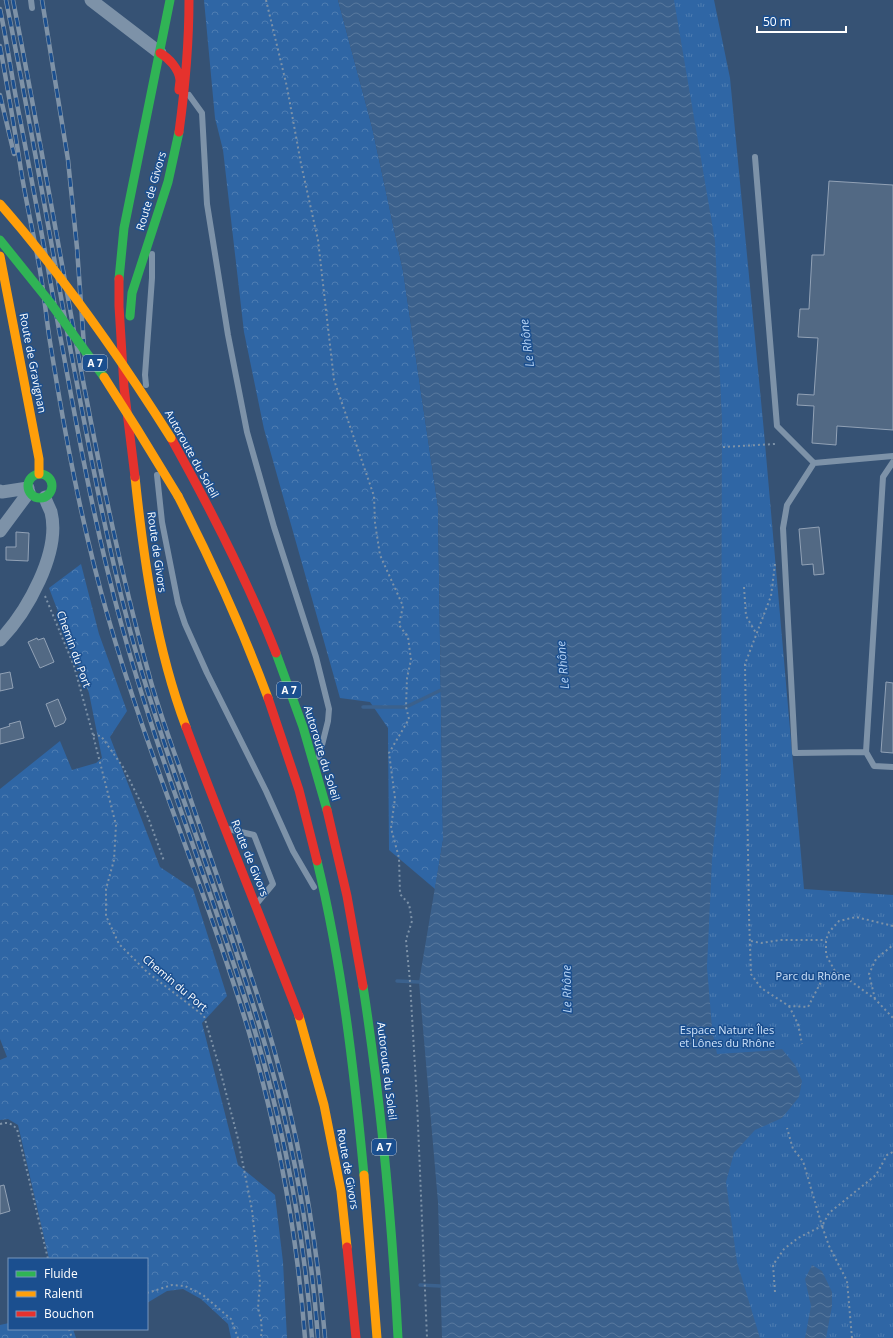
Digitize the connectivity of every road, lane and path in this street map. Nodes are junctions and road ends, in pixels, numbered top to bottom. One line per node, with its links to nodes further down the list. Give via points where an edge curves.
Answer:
1 (31, 0): 6 (lane)
2 (91, 0): 7 (street)
3 (170, 0): 7 (main road, Route de Givors)
4 (189, 0): 8 (main road, Route de Givors)
5 (266, 0): 64 (path, via 287,87 318,240 334,380 374,496 380,555 403,606 399,625 408,637 411,660 406,678 406,707 409,719 389,753 395,798 391,828 399,858 400,894 409,904 412,921 406,940 417,1109)
6 (32, 8)
7 (160, 54): 9 (main road, via 175,68 180,81); 14 (main road, Route de Givors)
8 (185, 90): 9 (main road, Route de Givors); 38 (lane, via 202,113 207,204 228,335 248,432 274,527 316,657 329,709)
9 (178, 141): 12 (main road, Route de Givors)
10 (755, 157): 24 (lane, via 777,426)
11 (0, 204): 38 (main road, Autoroute du Soleil / A 7, bridge, via 78,299 128,369 172,438 203,495 253,600 286,682)
12 (151, 235): 16 (main road, Route de Givors); 18 (lane, via 152,278 145,375)
13 (0, 240): 42 (main road, A 7, bridge, via 102,372 178,496 205,549 266,690 306,819)
14 (120, 254): 16 (main road, via 131,260); 17 (main road, Route de Givors, via 119,306)
15 (0, 256): 25 (main road, Route de Gravignan, via 39,459)
16 (143, 259): 17 (main road, Route de Givors, via 132,293)
17 (124, 387): 39 (main road, Route de Givors, via 141,533 156,626 181,714)
18 (150, 421)
19 (153, 444): 42 (lane, via 162,522 183,619 293,851)
20 (775, 444): 21 (path)
21 (723, 447)
22 (893, 456): 24 (lane)
23 (893, 462): 36 (lane, via 883,477)
24 (814, 463): 36 (lane, via 787,505 784,528 794,753)
25 (39, 474): 26 (main road, via 29,481); 28 (main road, via 49,479 52,485)
26 (28, 490): 27 (street); 28 (main road, via 36,498); 29 (street)
27 (0, 491)
28 (45, 497): 32 (street, via 51,512 50,553)
29 (0, 531)
30 (775, 564): 33 (path, via 771,596)
31 (744, 587): 33 (path, via 746,616)
32 (36, 589): 34 (street); 35 (path, Chemin du Port, via 45,595 74,666)
33 (756, 633): 45 (path, via 745,664)
34 (0, 640)
35 (93, 735): 40 (path, via 101,736 123,767 148,817); 60 (path, Chemin du Port, via 116,825 114,860 106,889 106,916 119,944 147,972 204,1016 238,1139 252,1210 260,1283)
36 (866, 752): 37 (lane, via 874,766)
37 (893, 767)
38 (316, 771): 63 (main road, Autoroute du Soleil / A 7, via 344,880 368,1014 387,1172)
39 (224, 828): 41 (main road, Route de Givors); 41 (lane, via 254,834 273,884)
40 (164, 862)
41 (256, 904): 61 (main road, Route de Givors, via 302,1024 324,1105 341,1191)
42 (328, 910): 62 (main road, A 7, via 356,1092)
43 (893, 926): 44 (path, via 856,917 839,921 829,932)
44 (826, 940): 45 (path); 47 (path, via 826,955)
45 (751, 941): 49 (path, via 751,974 761,988)
46 (893, 945): 48 (path, via 876,959 869,974)
47 (834, 970): 48 (path); 49 (path, via 823,978 808,1007)
48 (875, 999): 50 (path)
49 (789, 1006): 51 (path, via 798,1024)
50 (893, 1018)
51 (802, 1044)
52 (0, 1124): 56 (path, via 8,1122 17,1129)
53 (787, 1128): 55 (path, via 792,1149 803,1161)
54 (893, 1152): 55 (path, via 887,1156 876,1175 829,1213)
55 (822, 1226): 57 (path, via 798,1238 784,1249 774,1265); 65 (path, via 847,1281)
56 (48, 1258)
57 (775, 1292)
58 (148, 1293): 59 (path, via 172,1285 185,1286 203,1295 231,1319)
59 (238, 1338)
60 (260, 1338)
61 (356, 1338)
62 (377, 1338)
63 (398, 1338)
64 (427, 1338)
65 (852, 1338)

